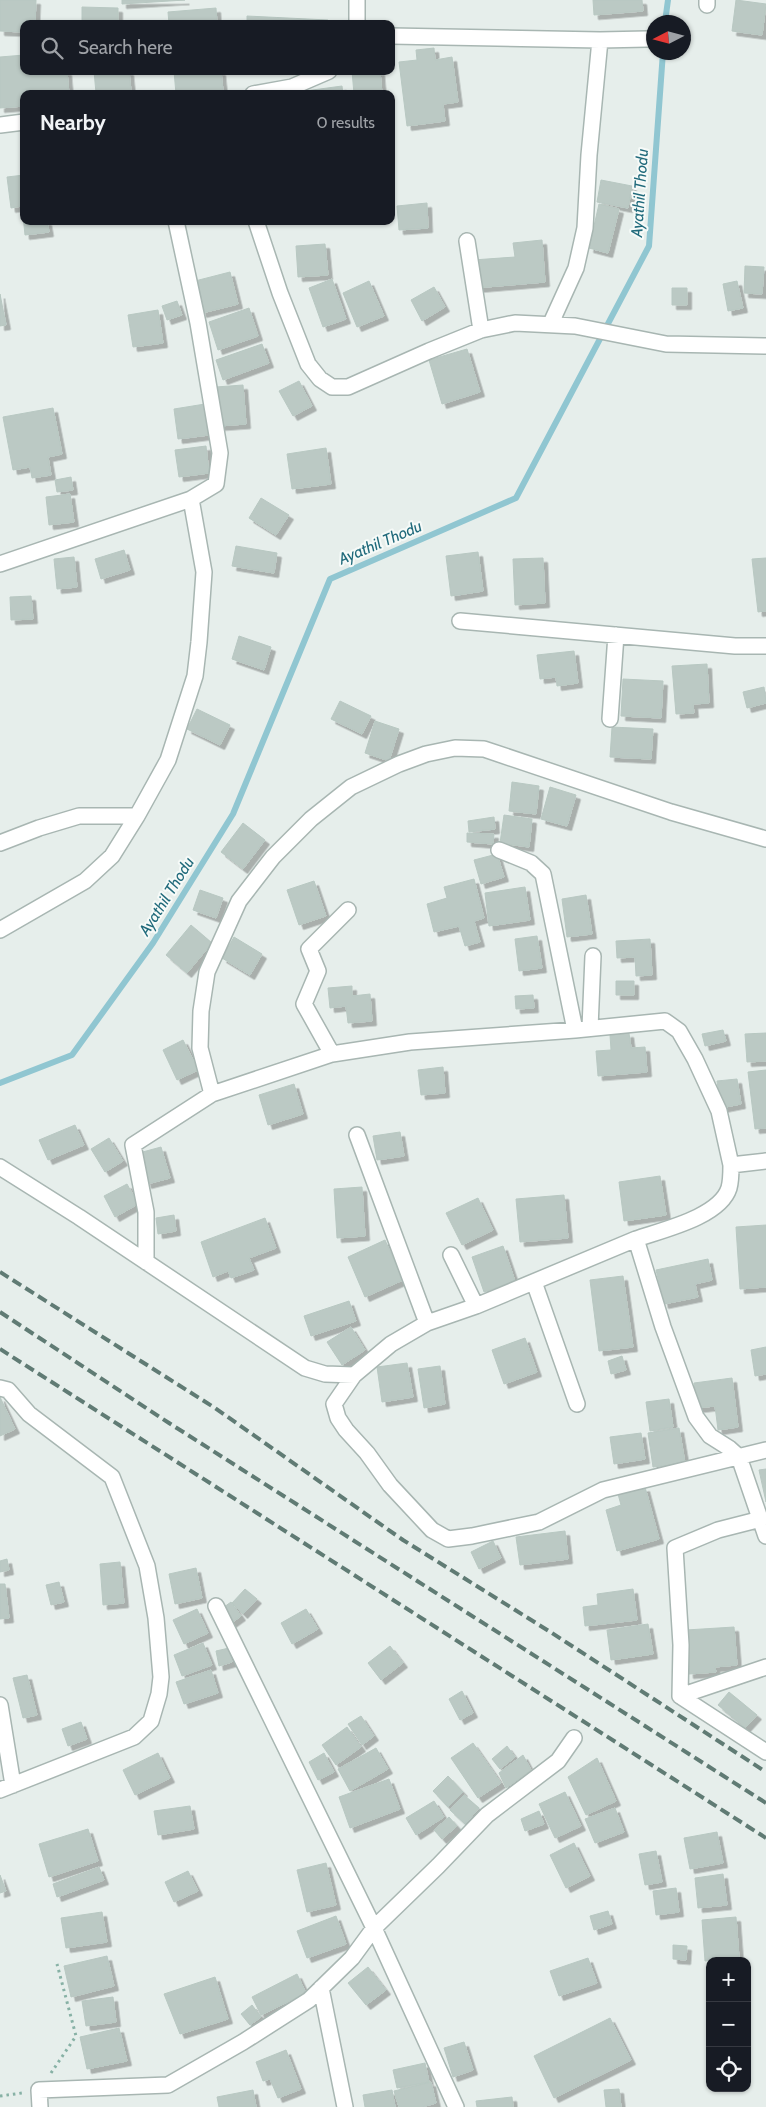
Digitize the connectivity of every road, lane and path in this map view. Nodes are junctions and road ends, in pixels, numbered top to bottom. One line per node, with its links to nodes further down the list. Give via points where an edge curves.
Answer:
1 (357, 0): 2 (street)
2 (357, 20)
3 (395, 36): 5 (street)
4 (646, 39): 5 (street)
5 (600, 40): 13 (street, via 585,228 576,268)
6 (319, 75): 7 (street)
7 (273, 90)
8 (20, 122): 9 (street)
9 (0, 125)
10 (177, 225): 16 (street, via 198,323 220,453 216,484)
11 (257, 225): 14 (street, via 308,364 320,379 332,387 348,387)
12 (467, 240): 14 (street)
13 (551, 323): 14 (street, via 515,323); 15 (street, via 666,344)
14 (481, 330)
15 (766, 346)
16 (191, 499): 17 (street); 22 (street, via 204,572 195,676 168,760)
17 (0, 564)
18 (460, 621): 19 (street)
19 (616, 635): 20 (street); 21 (street)
20 (766, 646)
21 (610, 719)
22 (137, 816): 24 (street, via 79,816); 27 (street, via 112,856 85,881)
23 (766, 839): 31 (street, via 671,812 484,749 455,748 399,764 352,787 311,819 273,857 239,901 207,972 201,1011 200,1048)
24 (0, 843)
25 (499, 850): 29 (street, via 531,863 543,874)
26 (348, 910): 30 (street, via 309,950 318,971 304,1004)
27 (0, 930)
28 (592, 956): 29 (street)
29 (583, 1029): 30 (street, via 410,1042); 34 (street, via 665,1021 679,1031 719,1112)
30 (332, 1054): 31 (street)
31 (212, 1094): 38 (street, via 133,1145 146,1212)
32 (357, 1135): 41 (street)
33 (766, 1161): 34 (street)
34 (731, 1165): 36 (street, via 729,1189 710,1211)
35 (0, 1167): 38 (street)
36 (636, 1239): 39 (street); 46 (street, via 663,1327 696,1417 710,1436)
37 (451, 1255): 40 (street)
38 (146, 1262): 42 (street, via 305,1368 325,1374)
39 (534, 1282): 40 (street); 44 (street)
40 (476, 1306): 41 (street)
41 (427, 1323): 42 (street, via 391,1344)
42 (354, 1375): 46 (street, via 334,1404 338,1418 390,1486 432,1530 448,1539 539,1522 603,1490)
43 (0, 1388): 55 (street, via 8,1390 28,1414 112,1477 148,1566 161,1677 151,1721 134,1737)
44 (577, 1404)
45 (766, 1450): 46 (street)
46 (739, 1457): 47 (street)
47 (761, 1519): 48 (street); 51 (street, via 718,1530 675,1548 681,1645)
48 (766, 1536)
49 (216, 1606): 56 (street)
50 (766, 1667): 51 (street)
51 (680, 1696): 54 (street)
52 (0, 1705): 55 (street)
53 (574, 1738): 56 (street, via 558,1761 487,1815)
54 (766, 1752)
55 (7, 1788)
56 (374, 1928): 58 (street, via 352,1958); 62 (street)
57 (57, 1964): 59 (path, via 76,2036)
58 (321, 1988): 59 (street, via 309,2000 243,2042 168,2085); 61 (street)
59 (39, 2090): 60 (street)
60 (40, 2107)
61 (344, 2107)
62 (456, 2107)

